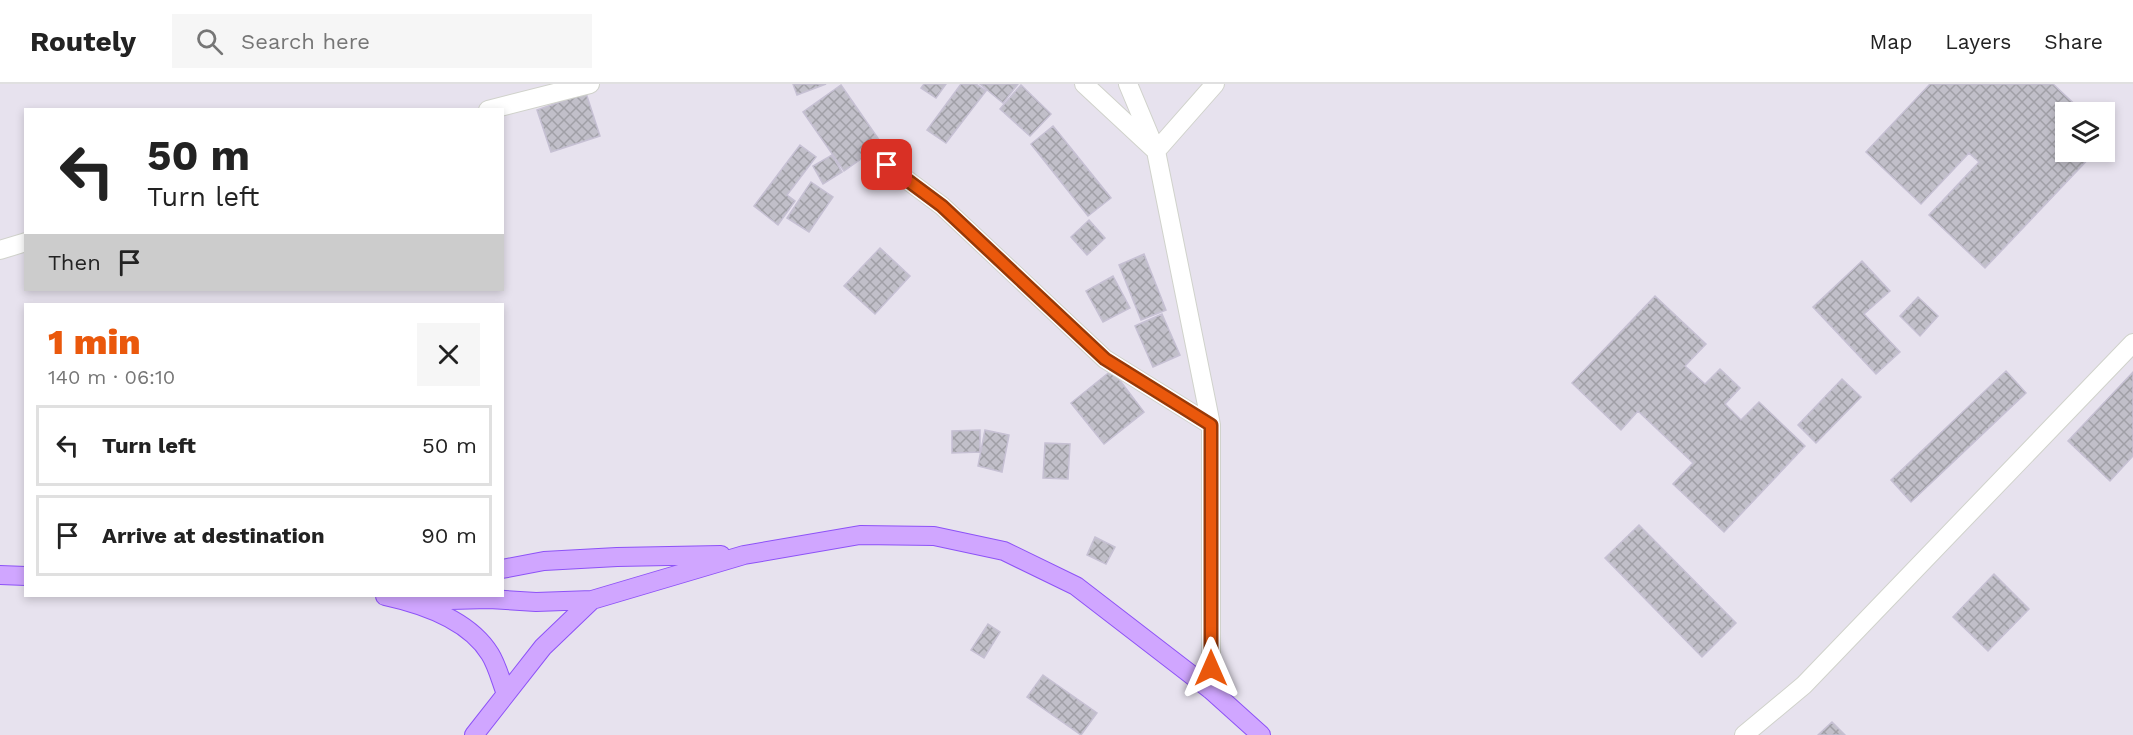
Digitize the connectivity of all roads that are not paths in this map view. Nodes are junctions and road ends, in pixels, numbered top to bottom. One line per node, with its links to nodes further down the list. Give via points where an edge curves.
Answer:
1 (590, 84): 5 (street)
2 (1084, 84): 6 (street)
3 (1128, 84): 6 (street)
4 (1215, 84): 6 (street)
5 (496, 108)
6 (1156, 151): 11 (street)
7 (887, 165): 11 (street, via 942,206 1105,359)
8 (24, 243): 9 (street)
9 (0, 250)
10 (2133, 343): 23 (street, via 1804,685)
11 (1211, 425): 19 (street)
12 (744, 555): 13 (main road, via 607,557 544,561); 17 (main road); 19 (main road, via 860,535 934,536 1004,550 1076,586)
13 (504, 569)
14 (0, 575): 15 (main road)
15 (24, 576)
16 (390, 597): 18 (main road)
17 (592, 600): 18 (main road); 20 (main road, via 543,647)
18 (411, 601): 20 (main road, via 473,634 491,655)
19 (1211, 690): 22 (main road)
20 (506, 694): 21 (main road)
21 (474, 735)
22 (1261, 735)
23 (1743, 735)

